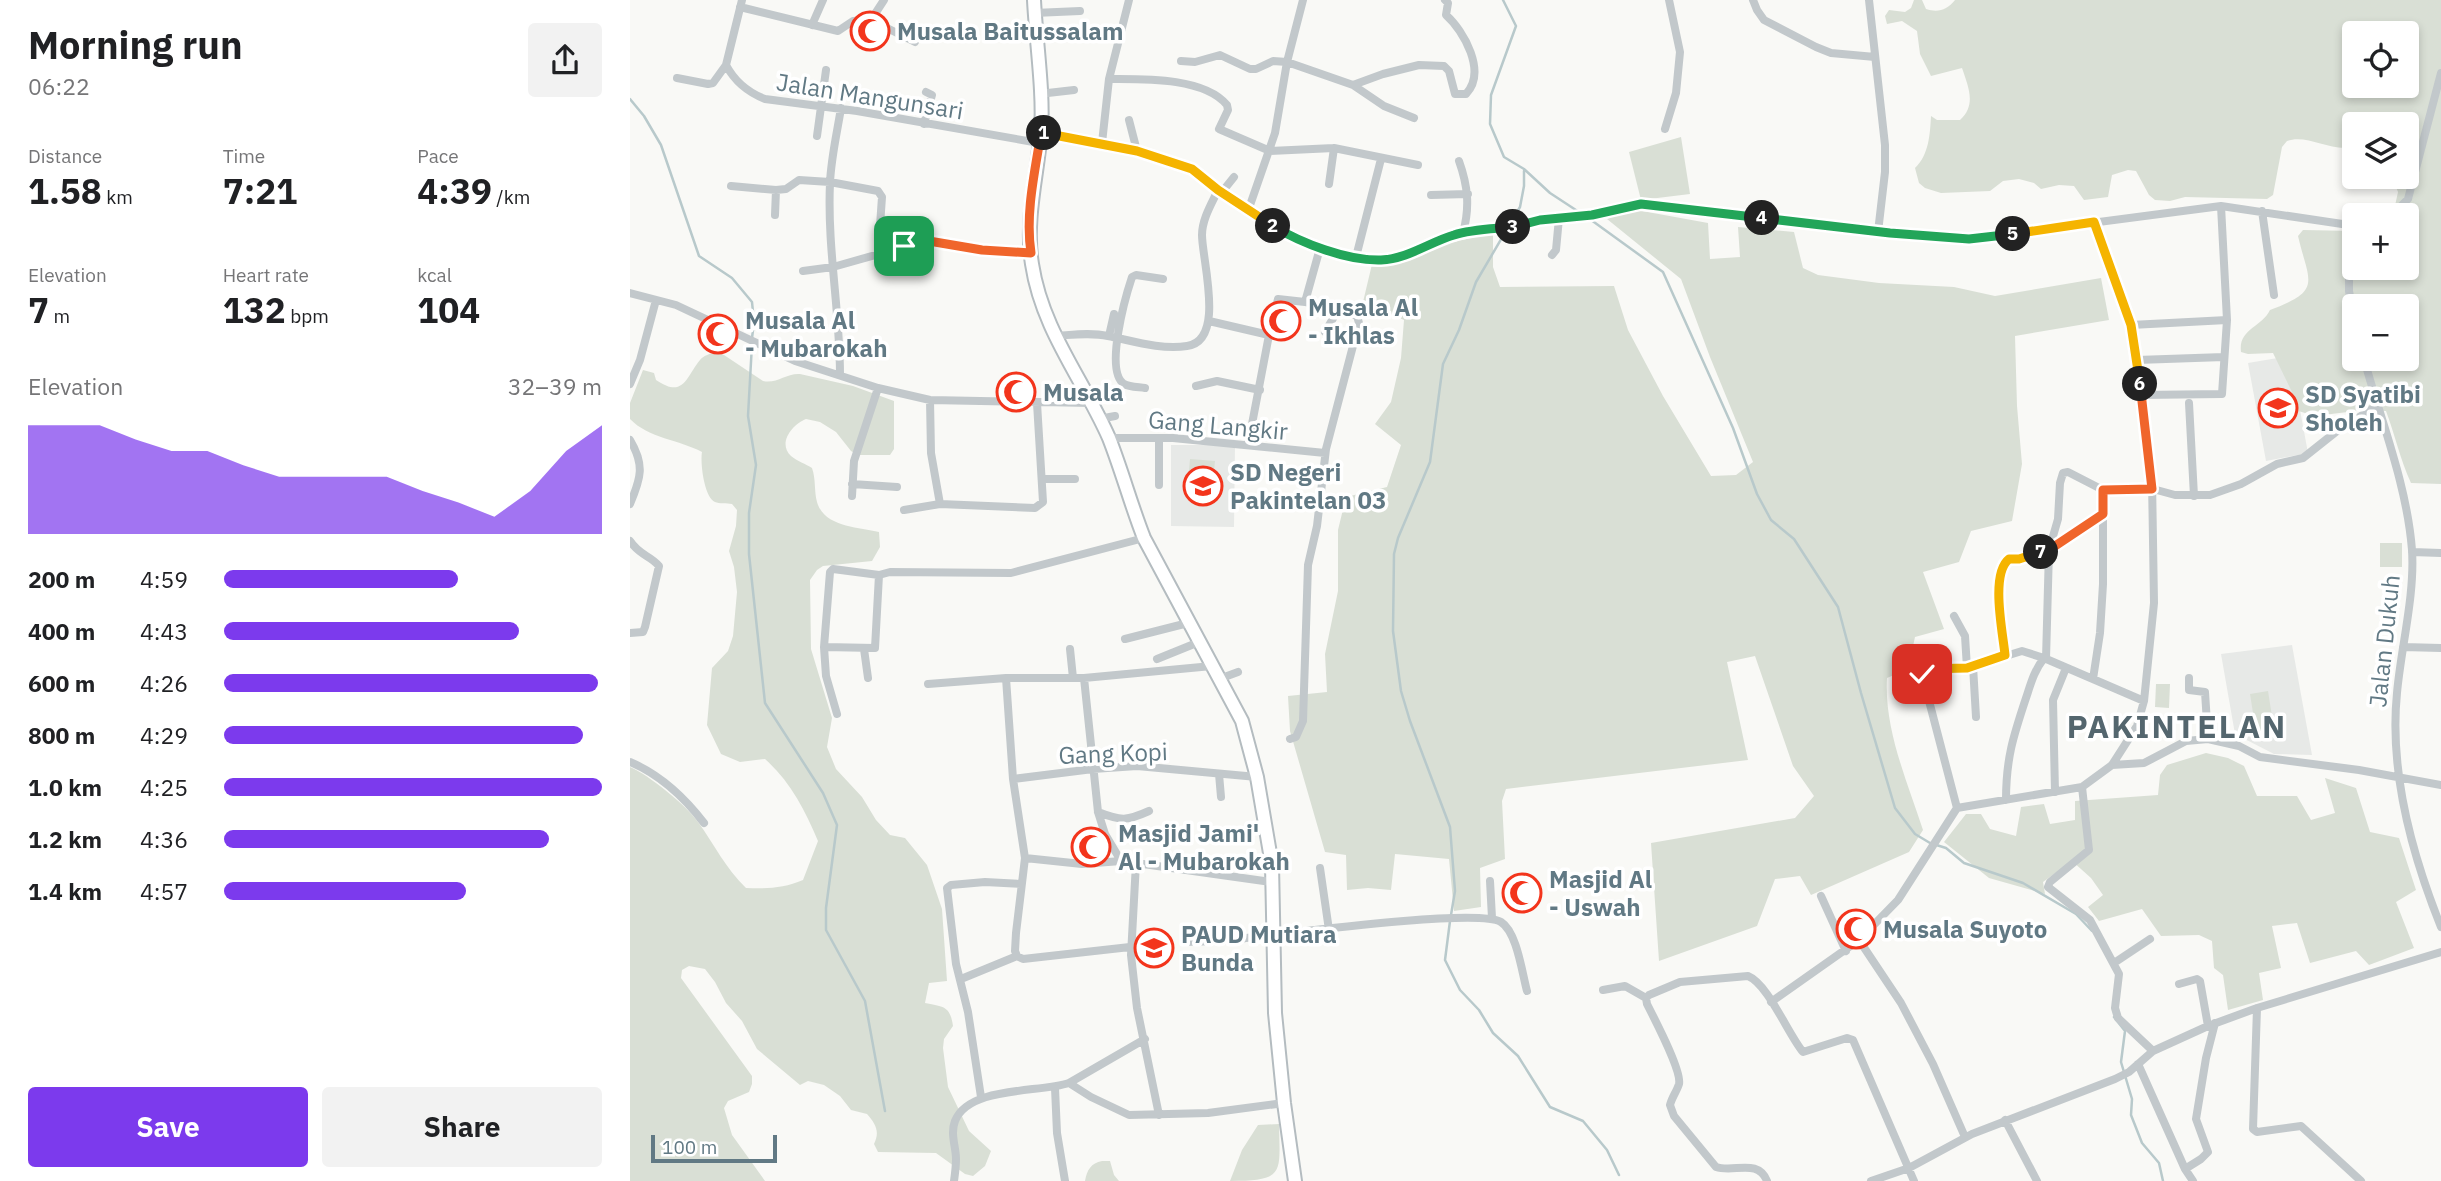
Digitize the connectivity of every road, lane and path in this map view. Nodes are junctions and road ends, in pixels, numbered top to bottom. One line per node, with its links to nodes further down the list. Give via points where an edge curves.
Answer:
1 (822, 0): 13 (street)
2 (884, 0): 12 (street)
3 (1129, 0): 22 (street)
4 (1303, 0): 17 (street)
5 (1445, 0): 23 (street, via 1446,15 1457,23 1469,47 1474,75 1469,91 1455,94 1449,71 1434,65 1403,68)
6 (1669, 0): 32 (street, via 1680,52 1676,93)
7 (1753, 0): 15 (street, via 1764,20 1816,47)
8 (1869, 0): 15 (street)
9 (741, 4): 13 (street); 18 (street)
10 (1034, 6): 11 (street); 26 (main road)
11 (1080, 12)
12 (871, 20): 13 (street, via 853,21 838,31); 14 (street)
13 (812, 24)
14 (915, 42)
15 (1875, 57): 58 (street, via 1885,172)
16 (1181, 61): 17 (street, via 1220,55 1250,69 1273,61)
17 (1287, 62): 23 (street); 38 (street)
18 (726, 65): 21 (street, via 713,83); 27 (street, Jalan Mangunsari, via 751,94)
19 (826, 70): 27 (street)
20 (2441, 73): 50 (street)
21 (677, 78)
22 (1109, 79): 35 (street); 38 (street, via 1146,79 1207,90 1227,105 1220,130)
23 (1353, 85): 29 (street, via 1384,106)
24 (1074, 90): 26 (street)
25 (926, 92): 31 (street, via 932,95)
26 (1040, 94): 34 (main road)
27 (821, 105): 28 (street, Jalan Mangunsari); 33 (street)
28 (841, 108): 31 (street, Jalan Mangunsari); 43 (street)
29 (1414, 118)
30 (1129, 120): 37 (street)
31 (925, 124): 34 (street, Jalan Mangunsari)
32 (1665, 128)
33 (817, 136)
34 (1040, 138): 35 (street, Jalan Mangunsari); 61 (main road, via 1029,232)
35 (1101, 144): 37 (street, Jalan Mangunsari)
36 (1334, 148): 38 (street); 39 (street); 44 (street)
37 (1137, 151): 47 (street, Jalan Mangunsari, via 1192,169)
38 (1270, 151): 52 (street)
39 (1381, 159): 41 (street); 64 (street)
40 (1459, 161): 48 (street)
41 (1418, 165)
42 (1234, 177): 47 (street)
43 (830, 183): 46 (street, via 799,180); 62 (street, via 881,194); 65 (street)
44 (1329, 184)
45 (731, 187): 46 (street)
46 (776, 190): 54 (street)
47 (1220, 191): 52 (street, Jalan Mangunsari); 75 (street, via 1202,233)
48 (1468, 194): 49 (street); 59 (street)
49 (1431, 195)
50 (2404, 203)
51 (2221, 206): 53 (street); 56 (street); 74 (street)
52 (1248, 211): 60 (street, Jalan Mangunsari)
53 (2262, 211): 57 (street); 69 (street)
54 (775, 215)
55 (1559, 218): 58 (street, Jalan Mangunsari, via 1641,204); 59 (street, Jalan Mangunsari); 63 (street)
56 (2094, 222): 58 (street, Jalan Mangunsari, via 1969,239); 76 (street)
57 (2342, 224)
58 (1878, 232)
59 (1463, 233): 64 (street, Jalan Mangunsari, via 1384,260)
60 (1320, 248): 64 (street, Jalan Mangunsari); 71 (street)
61 (1031, 253): 62 (street, via 929,241); 79 (main road, via 1039,297)
62 (878, 254): 65 (street)
63 (1552, 255)
64 (1356, 257)
65 (833, 267): 66 (street); 84 (street)
66 (803, 271)
67 (1163, 279): 80 (street, via 1132,277)
68 (630, 293): 70 (street)
69 (2274, 295)
70 (656, 300): 84 (street, via 676,305 795,362); 85 (street)
71 (1305, 302): 72 (street); 78 (street, via 1278,299)
72 (1338, 310): 77 (street); 102 (street, via 1357,316 1359,323)
73 (1114, 314): 80 (street)
74 (2227, 320): 76 (street); 81 (street)
75 (1209, 321): 78 (street); 80 (street, via 1204,336 1187,346)
76 (2131, 325): 82 (street)
77 (1325, 332)
78 (1269, 335): 89 (street)
79 (1054, 336): 80 (street); 93 (main road)
80 (1113, 337): 88 (street, via 1120,380)
81 (2224, 357): 82 (street); 90 (street, via 2222,394)
82 (2137, 360): 90 (street)
83 (2368, 371): 95 (street, Jalan Dukuh)
84 (840, 375): 87 (street)
85 (630, 384)
86 (1196, 386): 89 (street, via 1226,382)
87 (878, 388): 91 (street); 105 (street, via 854,461)
88 (1145, 388)
89 (1260, 390): 101 (street)
90 (2141, 395): 108 (street)
91 (930, 400): 92 (street); 113 (street, via 931,453)
92 (1037, 403): 93 (street); 103 (street)
93 (1091, 403): 97 (main road)
94 (2189, 403): 111 (street)
95 (2378, 406): 111 (street, via 2303,457 2210,495); 119 (street, Jalan Dukuh)
96 (1115, 416): 97 (street)
97 (1099, 419): 98 (main road)
98 (1108, 438): 99 (street, Gang Langkir); 116 (main road)
99 (1158, 438): 101 (street, Gang Langkir); 106 (street)
100 (630, 440): 112 (street, via 641,470)
101 (1248, 444): 102 (street, Gang Langkir)
102 (1325, 453): 150 (street, via 1308,565 1303,721 1296,737)
103 (1043, 479): 104 (street); 113 (street, via 1043,502 1035,508)
104 (1075, 479)
105 (852, 484): 107 (street); 110 (street)
106 (1159, 485)
107 (897, 487)
108 (2152, 489): 109 (street); 111 (street); 147 (street, via 2154,603)
109 (2103, 490): 115 (street); 118 (street, via 2063,473)
110 (852, 496)
111 (2194, 496)
112 (630, 504)
113 (940, 504): 114 (street)
114 (904, 510)
115 (2103, 514): 118 (street); 145 (street, via 2103,584)
116 (1144, 538): 121 (street, via 1011,573); 123 (main road)
117 (630, 541): 124 (street, via 659,566 643,632)
118 (2049, 550): 132 (street, via 2005,562 1998,590); 133 (street)
119 (2412, 552): 120 (street); 128 (street, Jalan Dukuh)
120 (2441, 553)
121 (879, 575): 127 (street, via 830,572); 130 (street, via 876,648)
122 (1954, 616): 136 (street, via 1965,636)
123 (1188, 623): 125 (street); 126 (main road)
124 (630, 633)
125 (1125, 639)
126 (1199, 642): 134 (street); 135 (main road)
127 (824, 647): 130 (street); 148 (street, via 826,676)
128 (2403, 647): 129 (street); 157 (street, Jalan Dukuh, via 2396,717)
129 (2441, 648)
130 (864, 649): 139 (street)
131 (1070, 649): 141 (street)
132 (2005, 655): 133 (street, via 2022,651); 136 (street)
133 (2045, 658): 137 (street); 163 (street, via 2033,674 2009,751)
134 (1157, 659)
135 (1212, 666): 142 (street); 144 (main road)
136 (1970, 667): 149 (street); 164 (street, via 1924,669 1922,674)
137 (2066, 668): 145 (street); 161 (street, via 2053,699)
138 (1238, 671): 144 (street)
139 (868, 678)
140 (1006, 678): 141 (street); 146 (street); 158 (street)
141 (1073, 678): 142 (street)
142 (1084, 678): 154 (street)
143 (2189, 678): 151 (street, via 2189,690 2205,692)
144 (1219, 679): 156 (main road, via 1242,721)
145 (2093, 679): 147 (street)
146 (928, 684)
147 (2144, 701): 153 (street, via 2137,726)
148 (837, 714)
149 (1976, 717)
150 (1290, 739)
151 (2208, 739): 153 (street, via 2186,741 2144,762); 157 (street, via 2239,746 2260,757)
152 (630, 762): 167 (street, via 686,798)
153 (2112, 765): 160 (street)
154 (1093, 769): 155 (street, Gang Kopi, via 1137,766); 158 (street, Gang Kopi); 166 (street)
155 (1219, 774): 156 (street, Gang Kopi); 162 (street)
156 (1257, 777): 173 (main road)
157 (2400, 777): 159 (street); 177 (street, Jalan Dukuh, via 2410,835)
158 (1013, 779): 168 (street)
159 (2441, 785)
160 (2082, 788): 161 (street); 187 (street, via 2089,850 2048,887 2088,918)
161 (2055, 792): 163 (street)
162 (1221, 797)
163 (2006, 800): 164 (street)
164 (1957, 808): 181 (street, via 1898,900)
165 (1149, 811): 166 (street, via 1122,820)
166 (1098, 812): 169 (street)
167 (704, 823)
168 (1025, 858): 169 (street, via 1082,864); 174 (street)
169 (1121, 862): 170 (street)
170 (1136, 863): 173 (street); 183 (street)
171 (1320, 868): 178 (street)
172 (1490, 881): 176 (street)
173 (1272, 882): 179 (main road)
174 (1021, 884): 186 (street); 188 (street, via 947,888)
175 (1821, 896): 184 (street)
176 (1492, 918): 178 (street); 191 (street, via 1508,929)
177 (2441, 927)
178 (1329, 930): 179 (street)
179 (1273, 935): 182 (street); 202 (main road)
180 (2150, 939): 187 (street)
181 (1859, 940): 184 (street); 205 (street, via 1901,1003)
182 (1185, 942)
183 (1130, 947): 186 (street); 196 (street)
184 (1846, 951): 193 (street)
185 (2441, 952): 194 (street)
186 (1017, 956): 188 (street)
187 (2114, 963): 197 (street, via 2119,978 2118,1018)
188 (961, 979): 201 (street)
189 (2179, 984): 195 (street, via 2200,981)
190 (1603, 990): 192 (street, via 1625,986)
191 (1527, 991)
192 (1646, 998): 193 (street, via 1680,982 1744,976 1754,979); 211 (street, via 1679,1077 1670,1105 1674,1116 1716,1167 1755,1167)
193 (1771, 1002): 206 (street, via 1803,1052 1847,1038 1856,1042)
194 (2257, 1008): 195 (street); 216 (street, via 2253,1129 2301,1126)
195 (2211, 1025): 197 (street); 207 (street, via 2196,1119 2208,1152)
196 (1144, 1039): 199 (street); 203 (street)
197 (2153, 1051): 198 (street)
198 (2138, 1064): 204 (street, via 2115,1079); 207 (street)
199 (1069, 1083): 200 (street); 203 (street, via 1129,1115)
200 (1055, 1088): 201 (street); 209 (street)
201 (981, 1097): 208 (street, via 954,1122)
202 (1284, 1103): 203 (street); 210 (main road)
203 (1159, 1115)
204 (2005, 1120): 205 (street); 214 (street)
205 (1965, 1138): 206 (street)
206 (1909, 1168): 212 (street); 213 (street)
207 (2185, 1169): 215 (street)
208 (954, 1181)
209 (1065, 1181)
210 (1295, 1181)
211 (1767, 1181)
212 (1871, 1181)
213 (1914, 1181)
214 (2037, 1181)
215 (2193, 1181)
216 (2361, 1181)

